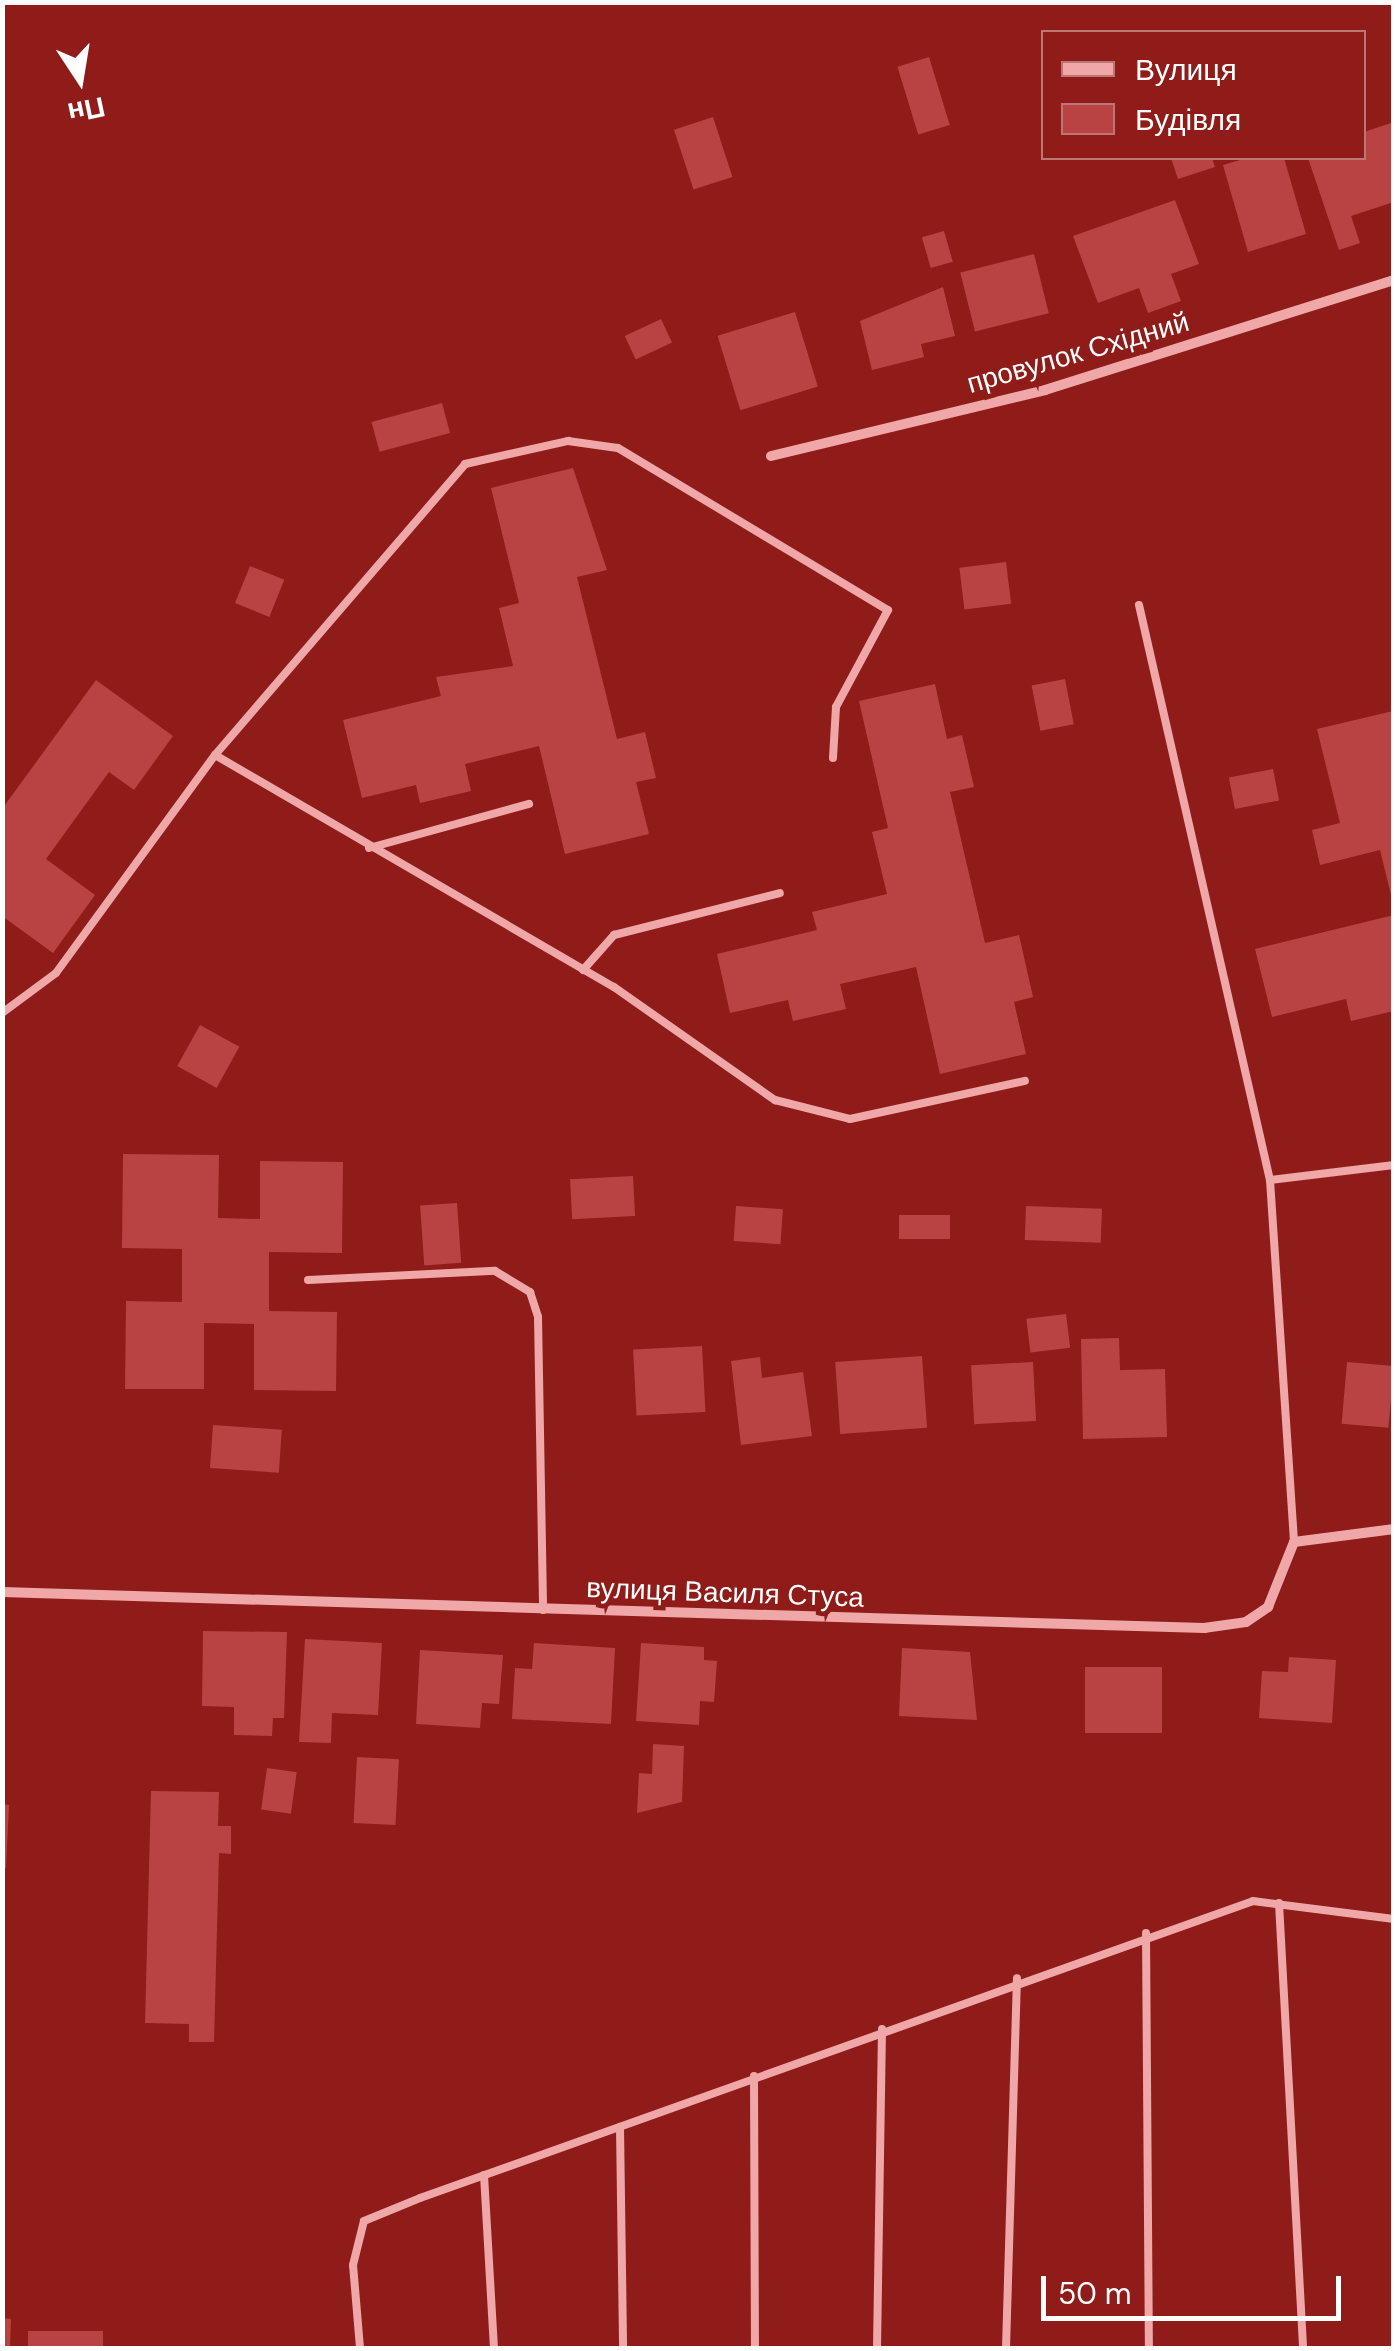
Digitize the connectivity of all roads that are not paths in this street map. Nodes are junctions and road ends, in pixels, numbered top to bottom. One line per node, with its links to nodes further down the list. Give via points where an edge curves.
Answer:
1 (1394, 280): 2 (street, провулок Східний, via 1045,390)
2 (771, 456)
3 (1139, 605): 13 (lane)
4 (215, 755): 5 (lane, via 436,490 465,464 568,441 618,448 888,610 836,706); 7 (lane); 10 (lane, via 56,973)
5 (833, 758)
6 (529, 804): 7 (lane)
7 (370, 848): 9 (lane)
8 (780, 892): 9 (lane, via 614,934)
9 (584, 970): 11 (lane, via 776,1100 850,1118)
10 (2, 1013)
11 (1025, 1081)
12 (1394, 1165): 13 (lane)
13 (1270, 1180): 16 (lane)
14 (308, 1280): 18 (lane, via 495,1271 530,1292)
15 (1394, 1529): 16 (street)
16 (1294, 1542): 18 (street, вулиця Василя Стуса, via 1268,1607 1246,1622 1204,1628)
17 (2, 1592): 18 (street, вулиця Василя Стуса)
18 (544, 1610)
19 (1279, 1903): 20 (lane); 21 (lane, via 1253,1901); 34 (lane)
20 (1394, 1919)
21 (1146, 1933): 22 (lane); 33 (lane)
22 (1017, 1978): 23 (lane); 32 (lane)
23 (882, 2029): 24 (lane); 31 (lane)
24 (754, 2076): 25 (lane); 30 (lane)
25 (620, 2127): 26 (lane); 29 (lane)
26 (484, 2175): 27 (lane, via 364,2221 352,2266); 28 (lane)
27 (360, 2348)
28 (494, 2348)
29 (623, 2348)
30 (755, 2348)
31 (877, 2348)
32 (1006, 2348)
33 (1149, 2348)
34 (1303, 2348)

